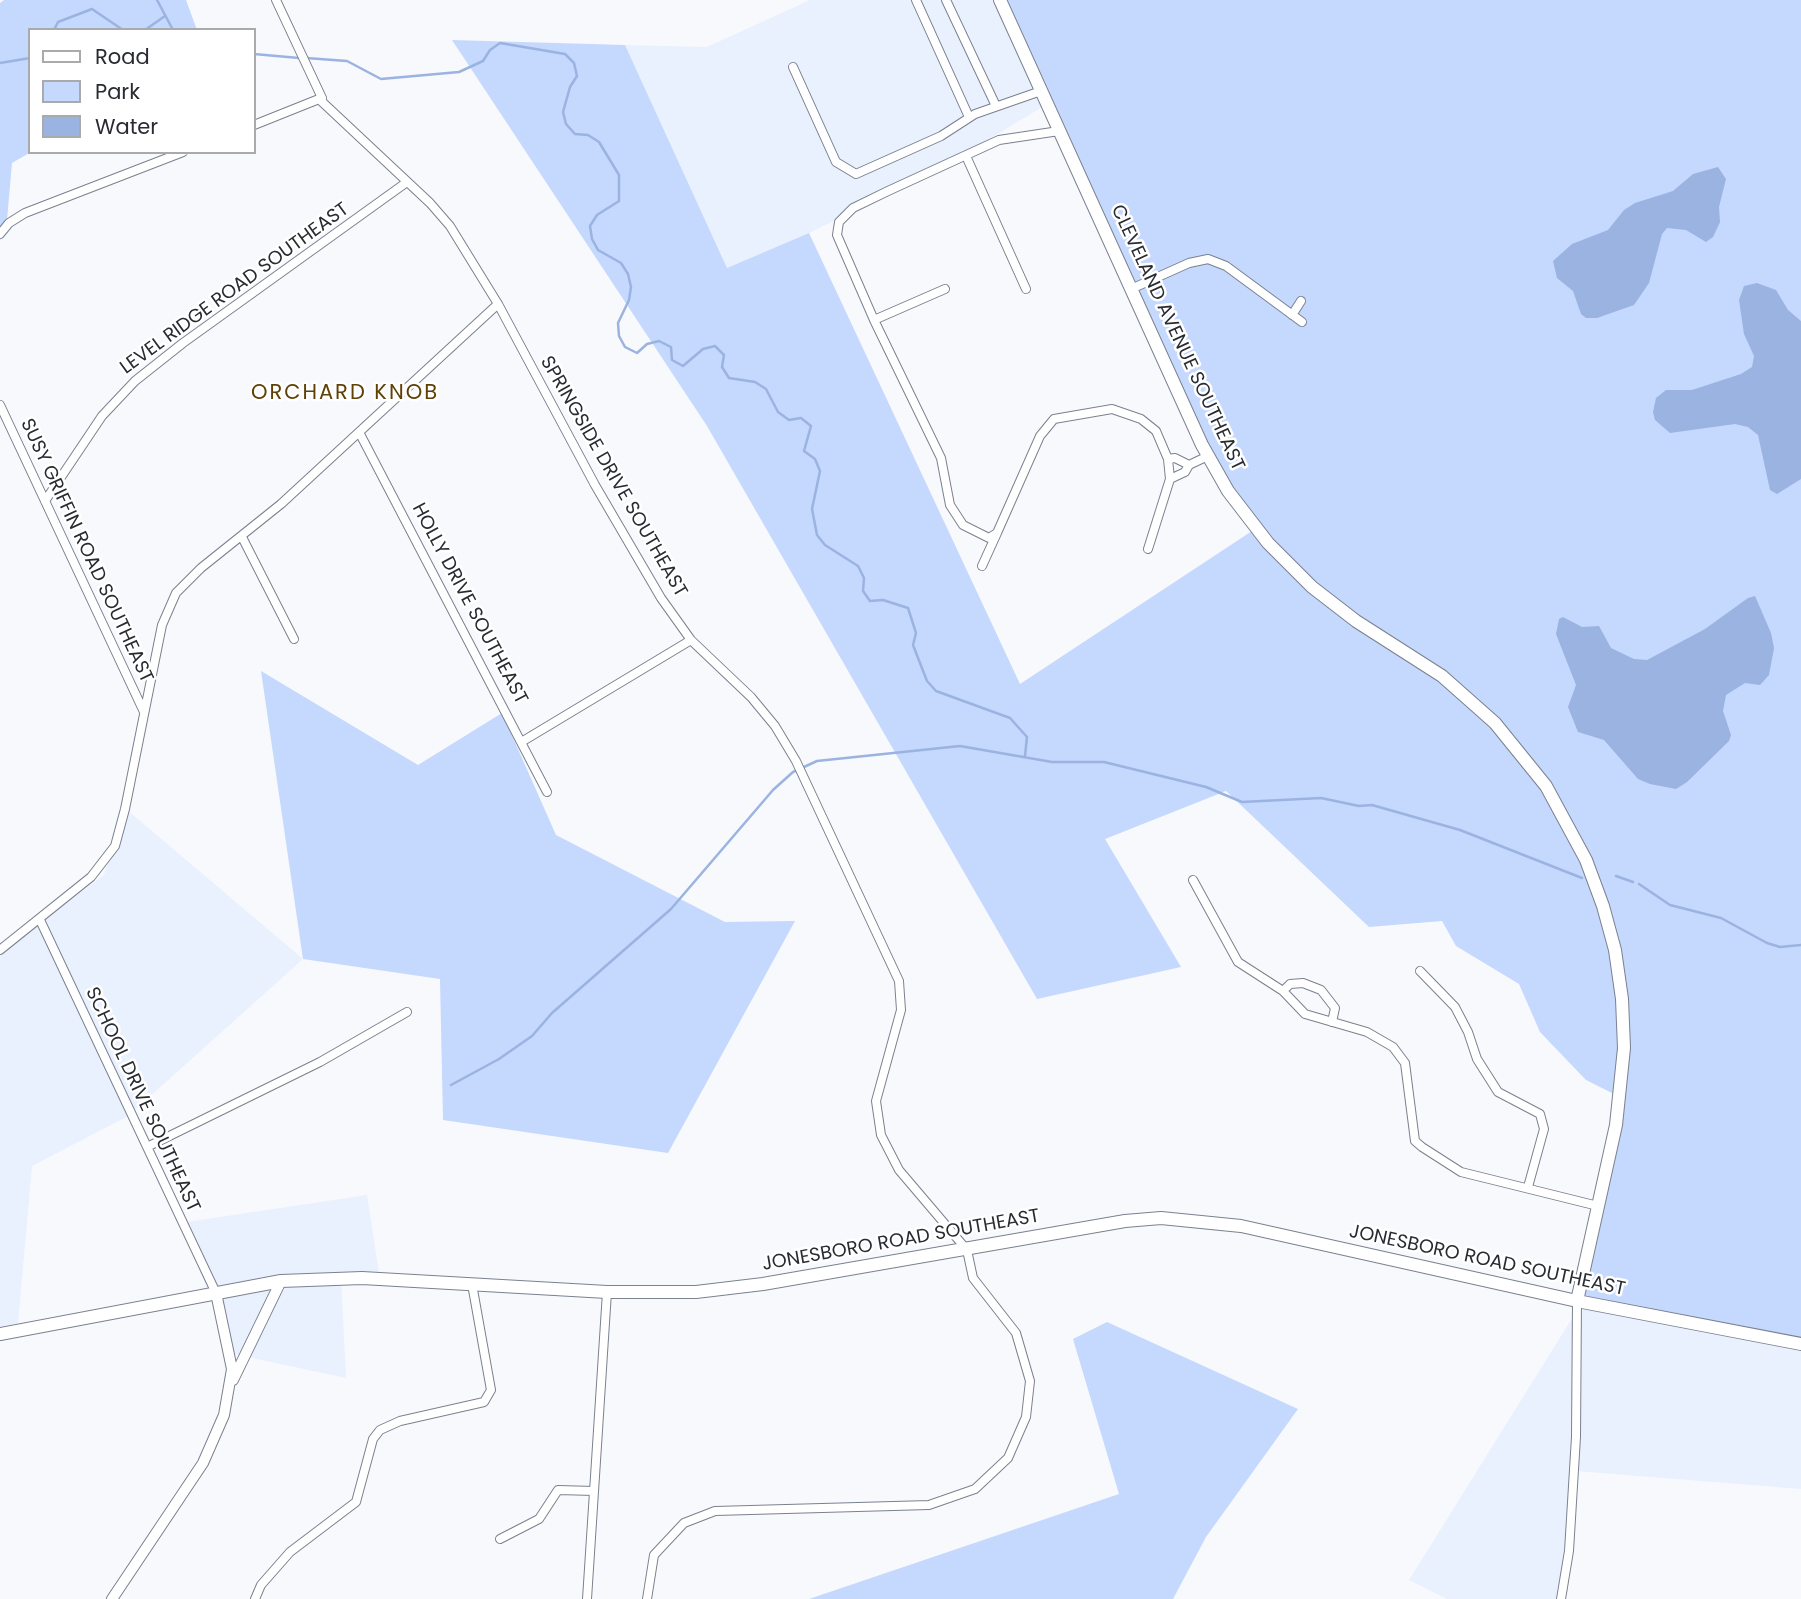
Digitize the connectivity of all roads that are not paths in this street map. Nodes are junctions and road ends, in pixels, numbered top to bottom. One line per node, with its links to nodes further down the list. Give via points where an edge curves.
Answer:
1 (276, 0): 7 (street, SPRINGSIDE DRIVE SOUTHEAST)
2 (916, 0): 9 (street)
3 (946, 0): 8 (street)
4 (1000, 0): 6 (main road, CLEVELAND AVENUE SOUTHEAST)
5 (793, 67): 9 (street, via 836,162 856,174 940,136)
6 (1041, 91): 8 (street); 11 (main road, CLEVELAND AVENUE SOUTHEAST)
7 (319, 99): 10 (street); 14 (street, SPRINGSIDE DRIVE SOUTHEAST)
8 (996, 106): 9 (street)
9 (969, 117)
10 (256, 124)
11 (1059, 131): 13 (street, via 999,140); 18 (main road, CLEVELAND AVENUE SOUTHEAST)
12 (178, 154): 15 (street, via 25,213)
13 (966, 156): 17 (street); 22 (street, via 853,208 839,222 837,235)
14 (407, 182): 20 (street, SPRINGSIDE DRIVE SOUTHEAST, via 450,226); 30 (street, LEVEL RIDGE ROAD SOUTHEAST, via 135,381 102,415)
15 (0, 234)
16 (945, 289): 22 (street)
17 (1026, 289)
18 (1131, 289): 21 (street, via 1208,259 1226,266); 26 (main road, CLEVELAND AVENUE SOUTHEAST)
19 (1301, 302): 21 (street)
20 (498, 304): 25 (street); 36 (street, SPRINGSIDE DRIVE SOUTHEAST, via 629,545)
21 (1292, 315): 23 (street)
22 (874, 320): 31 (street, via 941,458 950,505 963,525 989,538)
23 (1302, 322)
24 (0, 405): 30 (street, SUSY GRIFFIN ROAD SOUTHEAST)
25 (359, 432): 32 (street); 38 (street, HOLLY DRIVE SOUTHEAST)
26 (1208, 456): 28 (street); 49 (main road, CLEVELAND AVENUE SOUTHEAST, via 1228,491 1289,565 1356,621 1467,697 1522,754 1567,822 1603,906 1622,999 1624,1048 1616,1125)
27 (1168, 459): 28 (street); 29 (street); 31 (street, via 1156,431 1125,412 1097,410 1054,419 1040,436)
28 (1189, 465): 29 (street)
29 (1170, 480): 33 (street)
30 (45, 501): 37 (street, SUSY GRIFFIN ROAD SOUTHEAST)
31 (997, 533): 34 (street)
32 (242, 537): 35 (street); 37 (street, via 176,593 162,625)
33 (1148, 549)
34 (982, 566)
35 (294, 639)
36 (691, 640): 38 (street); 50 (street, SPRINGSIDE DRIVE SOUTHEAST, via 775,726 891,960 901,992 901,1010 876,1101 881,1135 899,1170)
37 (144, 712): 41 (street, via 115,846 91,877)
38 (523, 741): 39 (street, HOLLY DRIVE SOUTHEAST)
39 (547, 792)
40 (1193, 880): 44 (street, via 1238,962)
41 (40, 920): 42 (street); 47 (street, SCHOOL DRIVE SOUTHEAST)
42 (0, 950)
43 (1420, 971): 48 (street, via 1455,1007 1476,1059 1498,1092 1540,1114 1544,1129)
44 (1283, 991): 46 (street, via 1305,1014); 46 (street, via 1290,984 1303,983 1321,990 1335,1007)
45 (407, 1012): 47 (street, via 320,1062)
46 (1332, 1022): 48 (street, via 1367,1032 1394,1047 1405,1063 1415,1141 1422,1147 1461,1172)
47 (147, 1147): 54 (street, SCHOOL DRIVE SOUTHEAST)
48 (1528, 1187): 49 (street)
49 (1598, 1206): 55 (main road, CLEVELAND AVENUE SOUTHEAST)
50 (967, 1250): 53 (main road, JONESBORO ROAD SOUTHEAST, via 758,1285 696,1292); 55 (main road, JONESBORO ROAD SOUTHEAST, via 1125,1221 1197,1219); 64 (street, via 973,1278 1016,1333 1030,1381 1027,1417 1008,1458 975,1489 929,1505 715,1511 684,1523 654,1555)
51 (281, 1281): 52 (main road, JONESBORO ROAD SOUTHEAST, via 362,1278); 54 (main road, JONESBORO ROAD SOUTHEAST); 58 (street)
52 (472, 1284): 53 (main road, JONESBORO ROAD SOUTHEAST); 62 (street, via 491,1390 484,1402 380,1430 373,1439 356,1502 290,1552 261,1585)
53 (607, 1292): 59 (street)
54 (216, 1293): 56 (main road, JONESBORO ROAD SOUTHEAST); 58 (street, via 228,1337)
55 (1577, 1301): 57 (main road, JONESBORO ROAD SOUTHEAST); 65 (street, CLEVELAND AVENUE SOUTHEAST, via 1573,1487 1569,1552)
56 (0, 1334)
57 (1801, 1344)
58 (230, 1386): 61 (street, via 224,1415 203,1463)
59 (594, 1491): 60 (street, via 558,1490 539,1519); 63 (street)
60 (500, 1539)
61 (112, 1599)
62 (255, 1599)
63 (587, 1599)
64 (647, 1599)
65 (1560, 1599)

